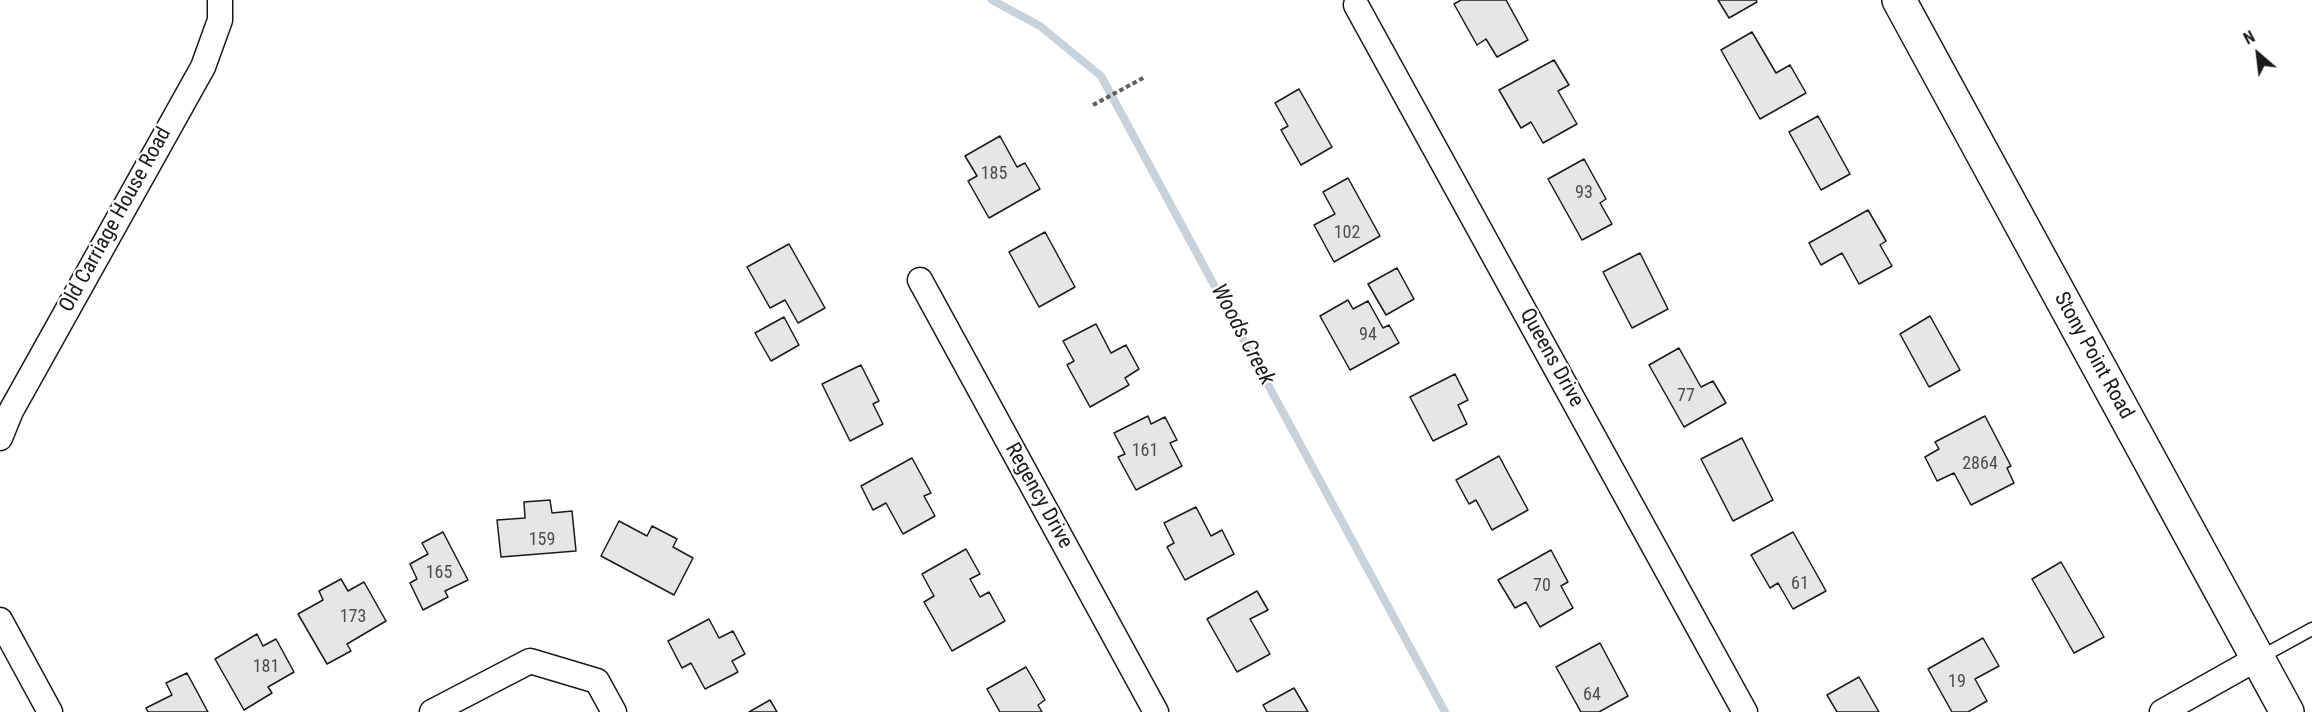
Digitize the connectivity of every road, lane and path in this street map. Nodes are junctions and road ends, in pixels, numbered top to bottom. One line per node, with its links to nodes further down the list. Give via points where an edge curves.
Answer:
1 (220, 0): 7 (street, Old Carriage House Road, via 220,20 203,67 11,411)
2 (1899, 0): 10 (street, Stony Point Road)
3 (1356, 5): 15 (street, Queens Drive)
4 (1145, 77): 5 (path)
5 (1093, 105)
6 (920, 280): 14 (street, Regency Drive)
7 (0, 438)
8 (0, 620): 11 (street)
9 (2312, 629): 10 (lane)
10 (2258, 658): 16 (street); 17 (street, Stony Point Road)
11 (50, 712)
12 (432, 712): 13 (street, via 530,661 597,681)
13 (614, 712)
14 (1156, 712)
15 (1745, 712)
16 (2162, 712)
17 (2287, 712)

